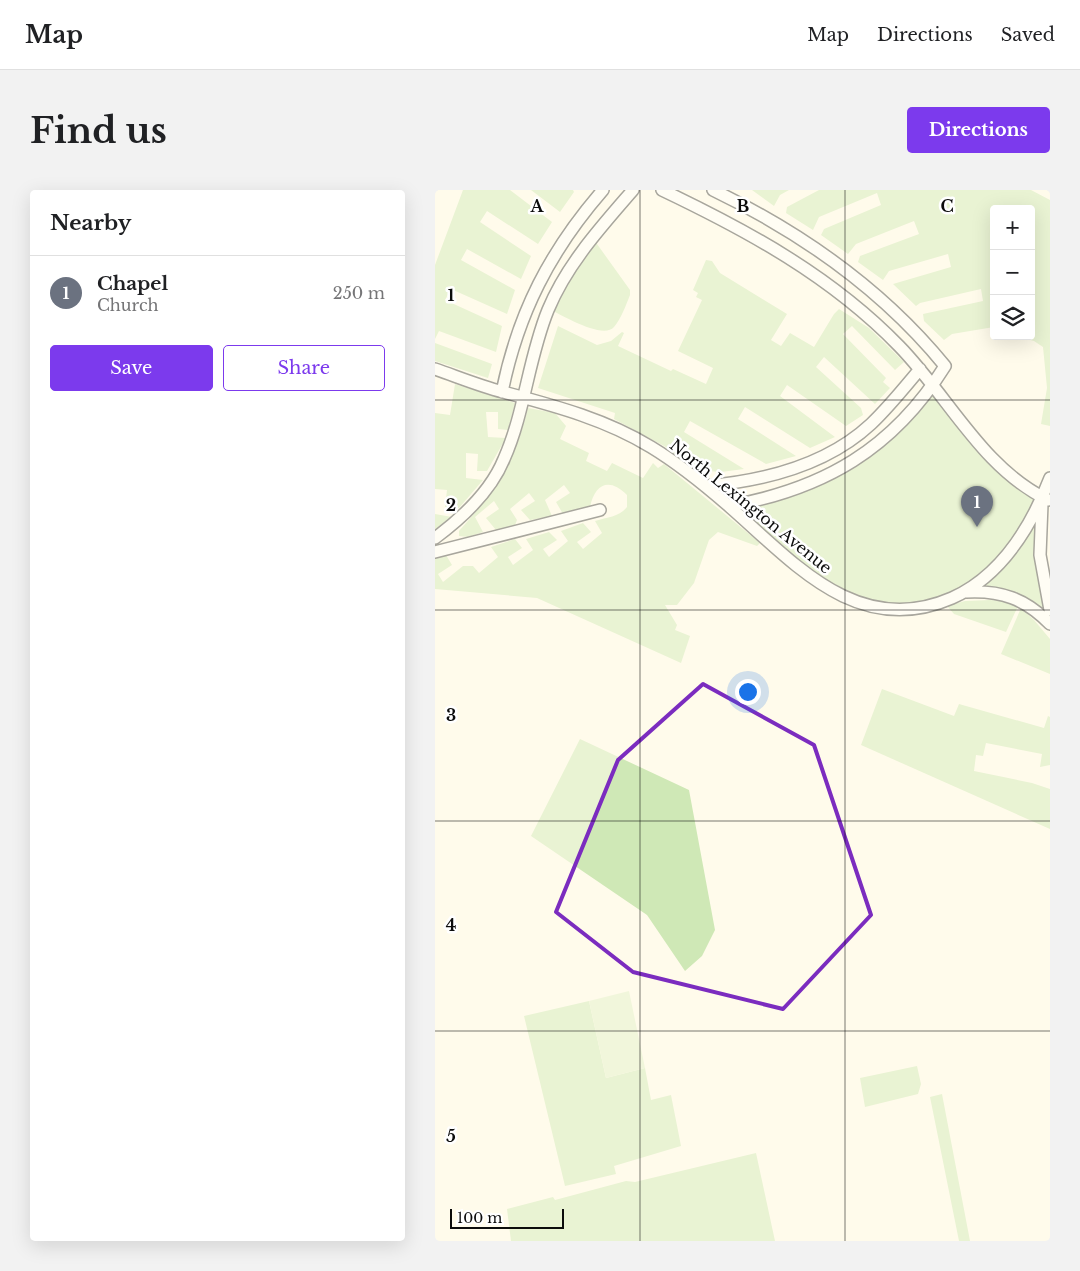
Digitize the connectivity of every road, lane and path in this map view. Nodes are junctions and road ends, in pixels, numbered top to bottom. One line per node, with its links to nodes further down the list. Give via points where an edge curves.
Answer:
1 (603, 190): 10 (street, via 562,242 543,273 519,327)
2 (633, 190): 11 (street, via 592,237 562,282 536,345)
3 (662, 190): 6 (street)
4 (713, 190): 5 (street)
5 (729, 198): 6 (street); 9 (street, via 793,233 893,312 945,366)
6 (719, 218): 8 (street, via 809,270 854,305)
7 (435, 369): 10 (street, North Lexington Avenue)
8 (920, 369): 9 (street); 13 (street, via 878,418 843,445 775,475)
9 (933, 384): 14 (street, via 999,466); 15 (street, via 885,439 853,462 798,488)
10 (502, 392): 11 (street, North Lexington Avenue)
11 (524, 397): 13 (street, North Lexington Avenue, via 619,430 653,448); 17 (street, via 504,461 476,502)
12 (1050, 478): 14 (street)
13 (705, 486): 15 (street, North Lexington Avenue)
14 (1046, 499): 19 (street, North Lexington Avenue, via 1006,556); 20 (street, via 1040,518 1041,555)
15 (729, 506): 19 (street, North Lexington Avenue, via 811,578 871,608 915,608 945,601)
16 (600, 510): 18 (street)
17 (435, 538)
18 (435, 552)
19 (964, 592): 21 (street, North Lexington Avenue, via 1011,596 1024,602)
20 (1050, 610)
21 (1050, 624)

